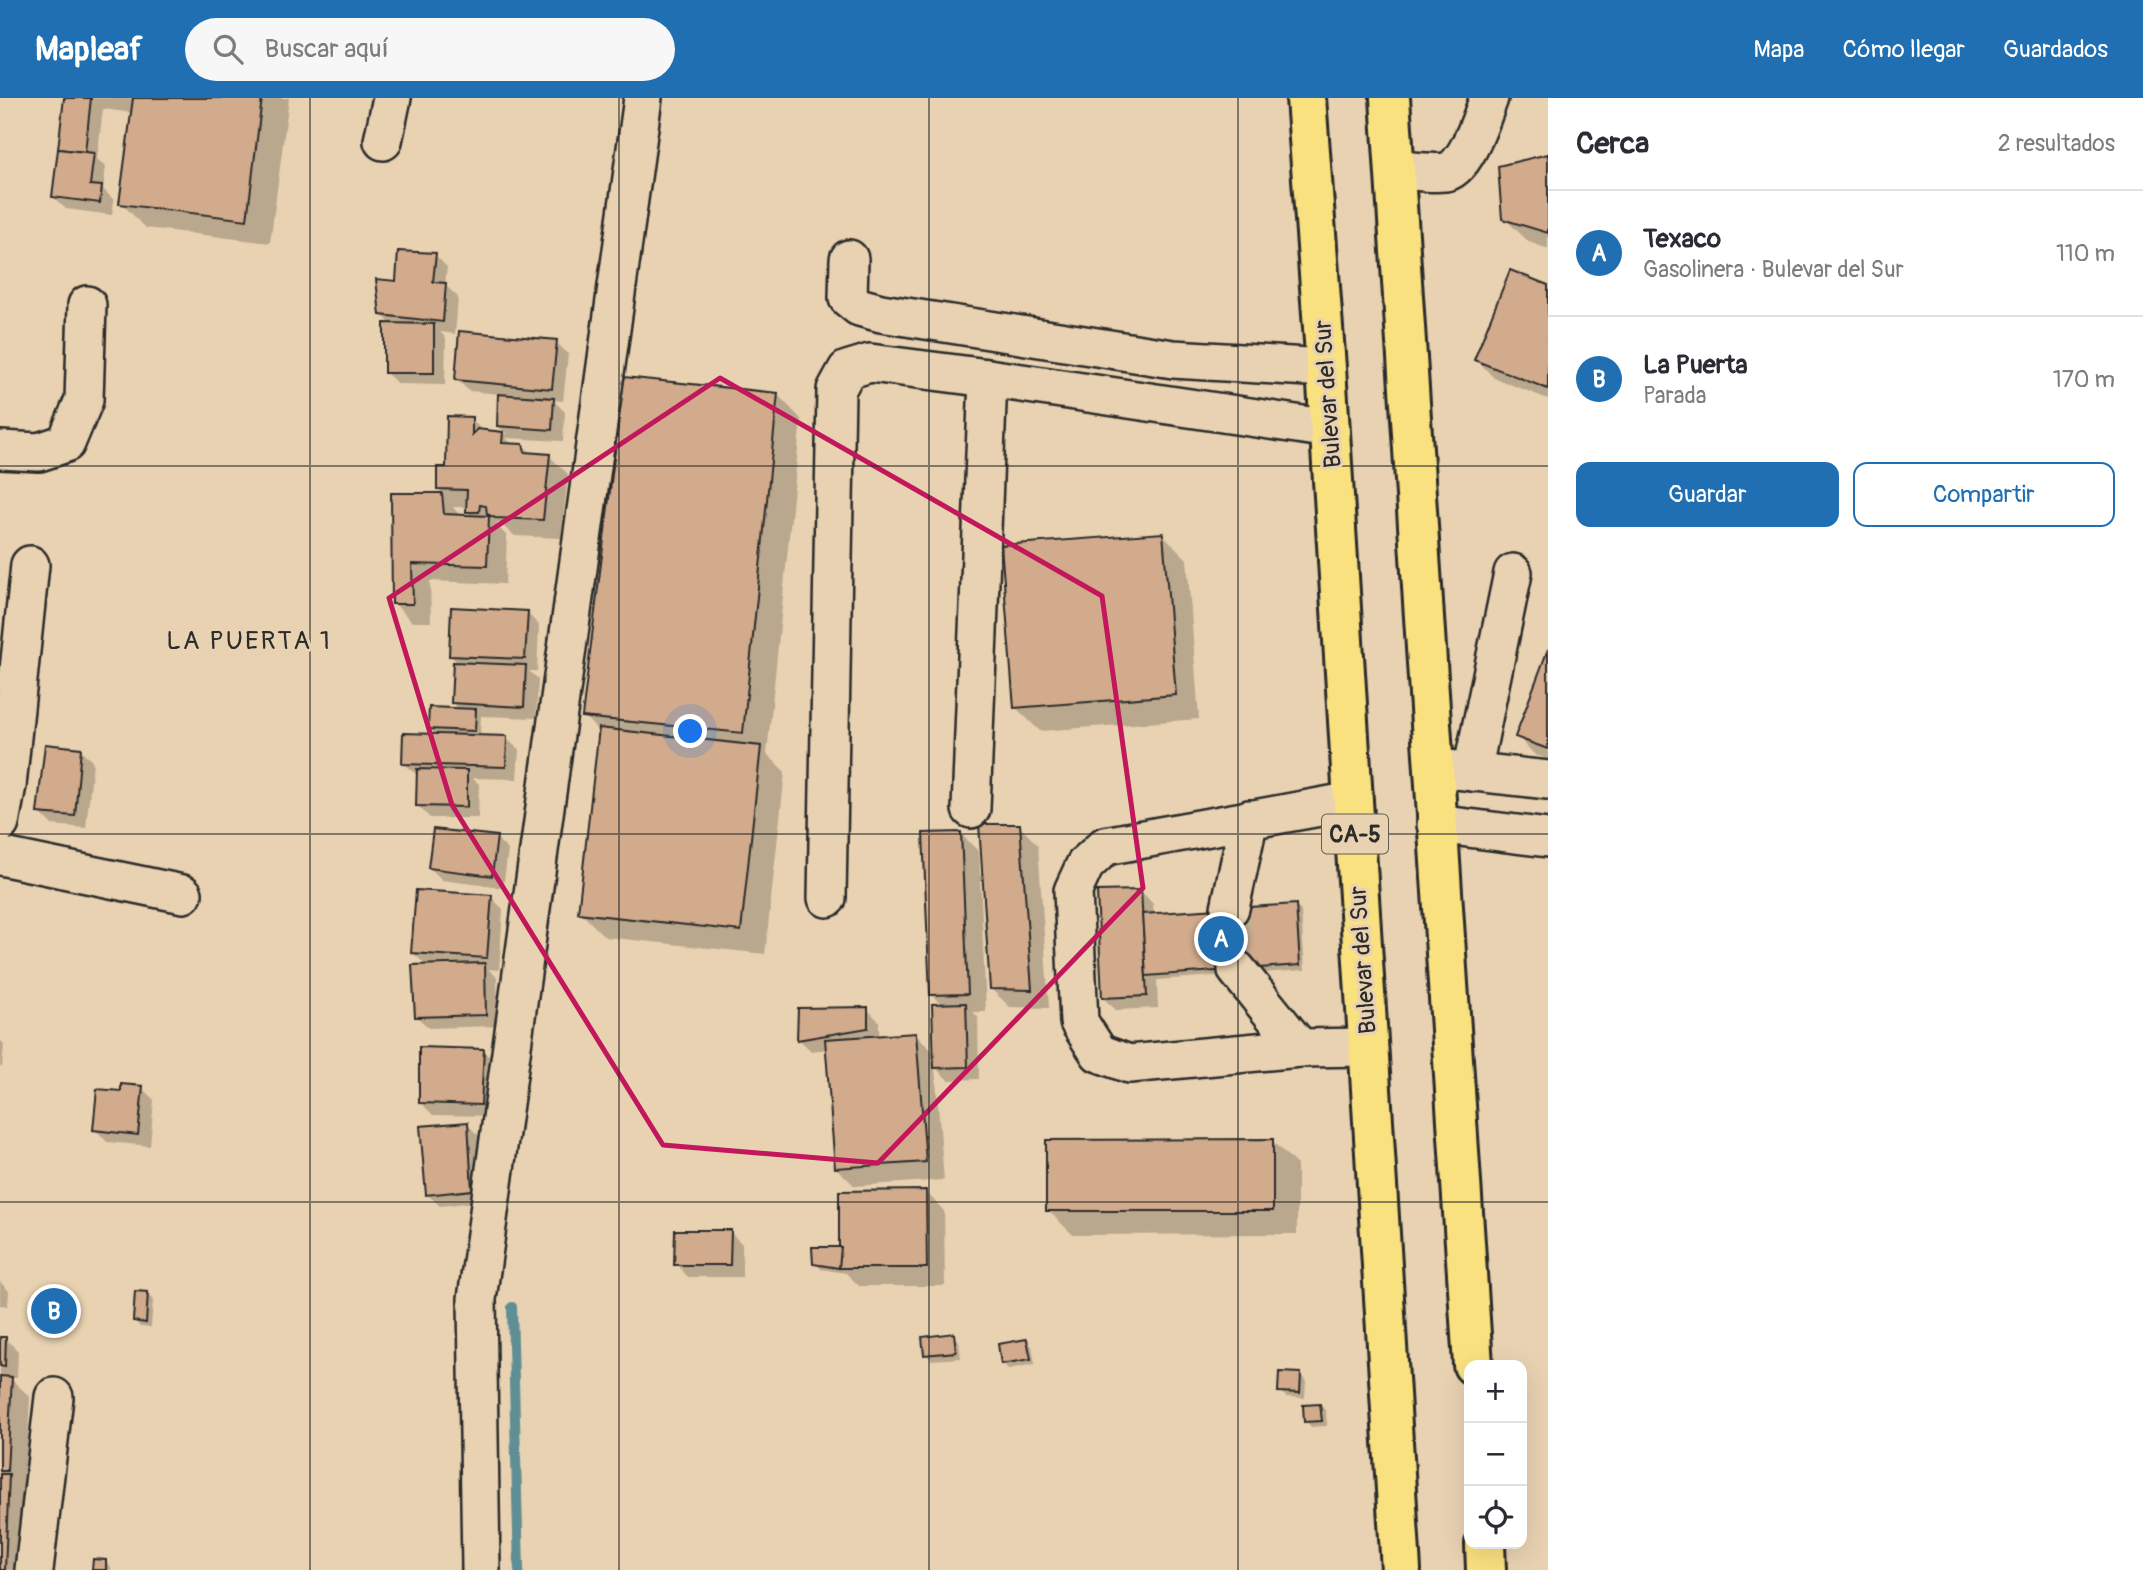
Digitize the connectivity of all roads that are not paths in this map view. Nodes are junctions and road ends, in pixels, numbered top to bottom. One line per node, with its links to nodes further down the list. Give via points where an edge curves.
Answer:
1 (392, 98): 6 (street)
2 (643, 98): 37 (street, via 477,1299)
3 (1306, 98): 10 (highway, Bulevar del Sur / CA-5)
4 (1489, 98): 7 (street, via 1459,164 1448,172)
5 (1395, 107): 7 (highway)
6 (383, 141)
7 (1395, 170): 16 (highway)
8 (849, 259): 10 (street, via 848,298 859,307 881,313 1173,359)
9 (87, 305): 13 (street, via 84,400 66,443 38,452)
10 (1326, 368): 12 (highway, Bulevar del Sur / CA-5)
11 (989, 379): 12 (street); 21 (street); 28 (street, via 870,363 846,370 836,390)
12 (1330, 429): 20 (highway, Bulevar del Sur / CA-5)
13 (0, 450)
14 (30, 565): 19 (street)
15 (1513, 573): 17 (street)
16 (1432, 768): 17 (street); 24 (highway)
17 (1472, 772): 18 (street)
18 (1548, 779)
19 (4, 785): 23 (street)
20 (1353, 801): 22 (street); 31 (highway, Bulevar del Sur / CA-5)
21 (971, 809)
22 (1250, 819): 29 (street); 32 (street, via 1105,846 1085,865 1073,891 1079,1022 1099,1053 1129,1064)
23 (0, 823)
24 (1436, 824): 25 (street); 33 (highway)
25 (1548, 838)
26 (0, 856): 27 (street)
27 (183, 894)
28 (827, 898)
29 (1230, 908)
30 (1237, 970): 32 (street)
31 (1368, 1047): 32 (street); 38 (highway, Bulevar del Sur / CA-5)
32 (1300, 1048)
33 (1473, 1360)
34 (54, 1398): 36 (street)
35 (1485, 1549): 39 (highway)
36 (34, 1570)
37 (481, 1570)
38 (1401, 1570)
39 (1486, 1570)

